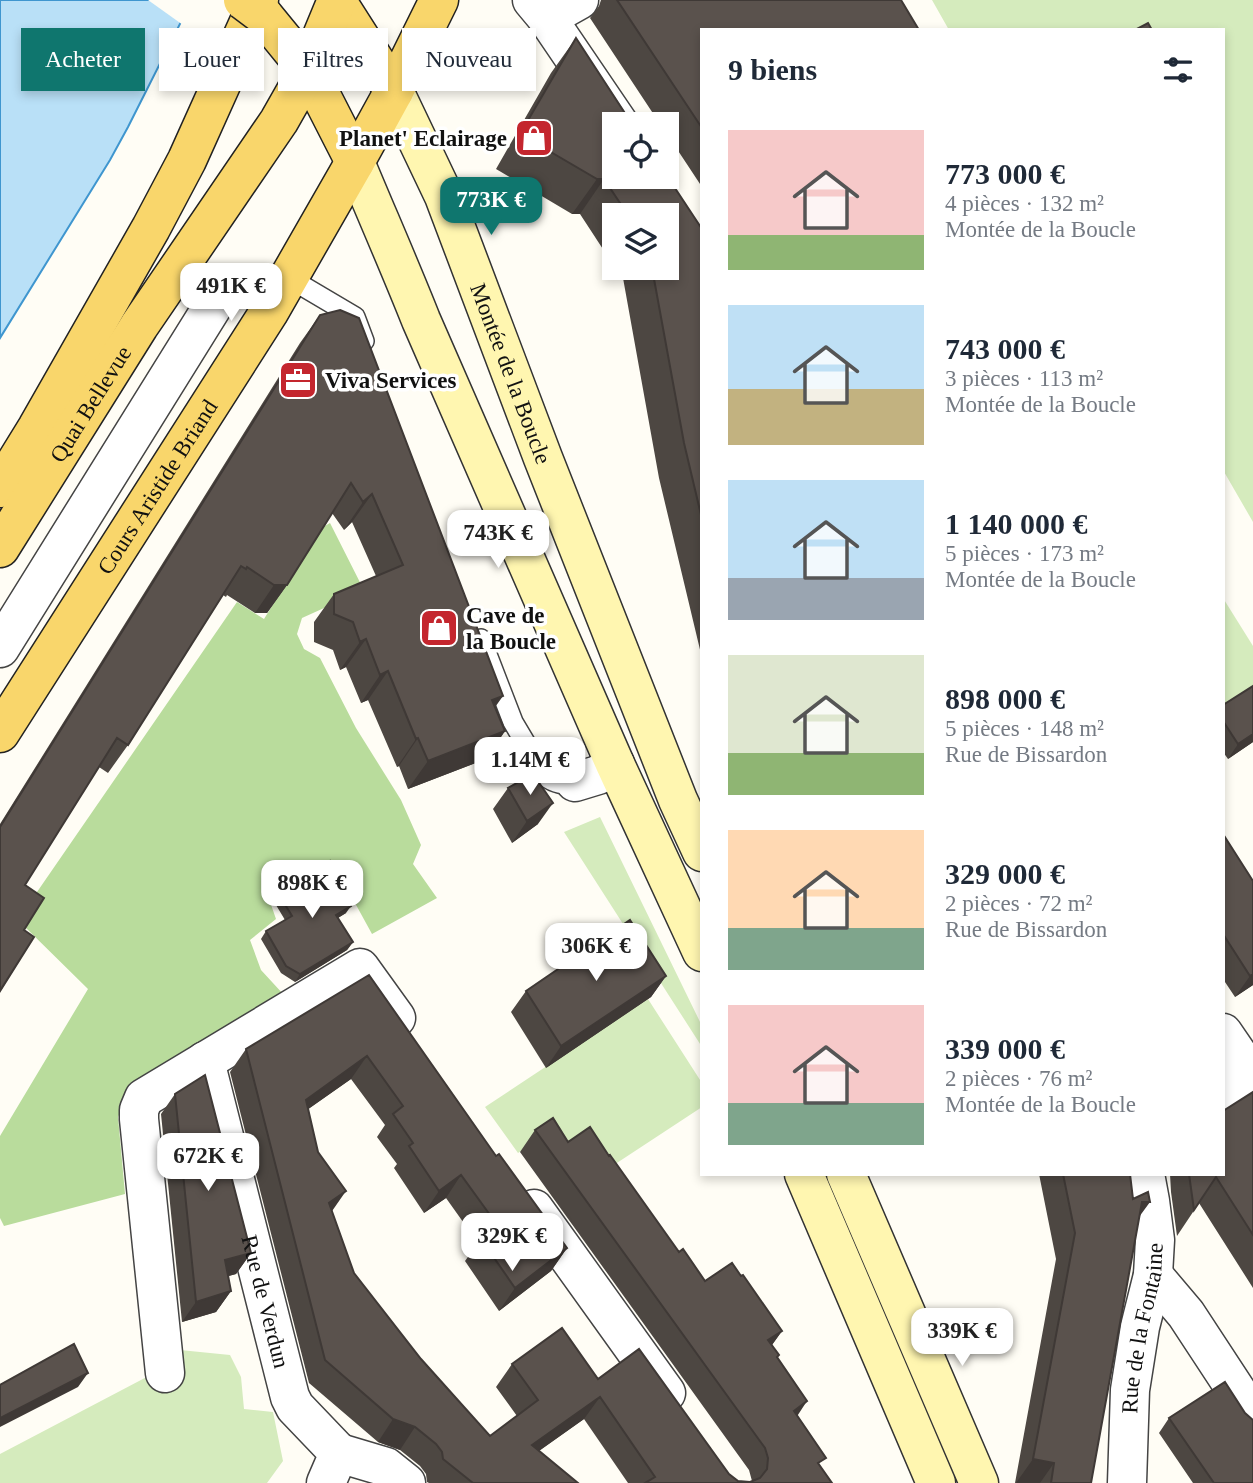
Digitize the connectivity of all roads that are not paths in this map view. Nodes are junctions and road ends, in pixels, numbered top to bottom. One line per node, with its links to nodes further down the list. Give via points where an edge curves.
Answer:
1 (337, 0): 5 (main road, Quai Bellevue); 9 (main road)
2 (439, 0): 9 (main road, Cours Aristide Briand)
3 (255, 5): 6 (main road); 17 (main road, via 175,183)
4 (553, 6): 10 (street)
5 (326, 28)
6 (278, 34)
7 (296, 91): 18 (main road, Quai Bellevue, via 139,327)
8 (318, 91): 11 (main road)
9 (394, 91): 11 (main road, Cours Aristide Briand); 24 (main road, Montée de la Boucle, via 444,197)
10 (612, 112)
11 (355, 162): 12 (main road, Cours Aristide Briand); 22 (main road)
12 (289, 278): 15 (lane, via 355,317); 16 (main road, Cours Aristide Briand)
13 (224, 288): 14 (street)
14 (195, 336): 16 (street); 20 (street)
15 (370, 355)
16 (237, 362): 21 (main road, Cours Aristide Briand)
17 (0, 488)
18 (0, 548)
19 (474, 620): 23 (lane, via 513,722 545,776 565,785)
20 (0, 648)
21 (0, 733)
22 (615, 764): 23 (street); 25 (main road)
23 (575, 782)
24 (700, 848)
25 (700, 948)
26 (1225, 1038): 29 (street)
27 (417, 1047): 28 (street, via 360,968)
28 (205, 1061): 35 (street, via 144,1098 139,1110); 38 (street, Rue de Verdun, via 290,1397)
29 (1242, 1080)
30 (805, 1176): 41 (main road)
31 (847, 1176): 42 (main road)
32 (1145, 1176): 34 (street, Rue de la Fontaine, via 1155,1240)
33 (513, 1181): 36 (street)
34 (1153, 1275): 37 (street, via 1186,1314); 39 (street, Rue de la Fontaine, via 1130,1390)
35 (165, 1373)
36 (683, 1416)
37 (1253, 1416)
38 (332, 1468): 40 (street, via 386,1467)
39 (1127, 1472)
40 (406, 1483)
41 (936, 1483)
42 (979, 1483)

